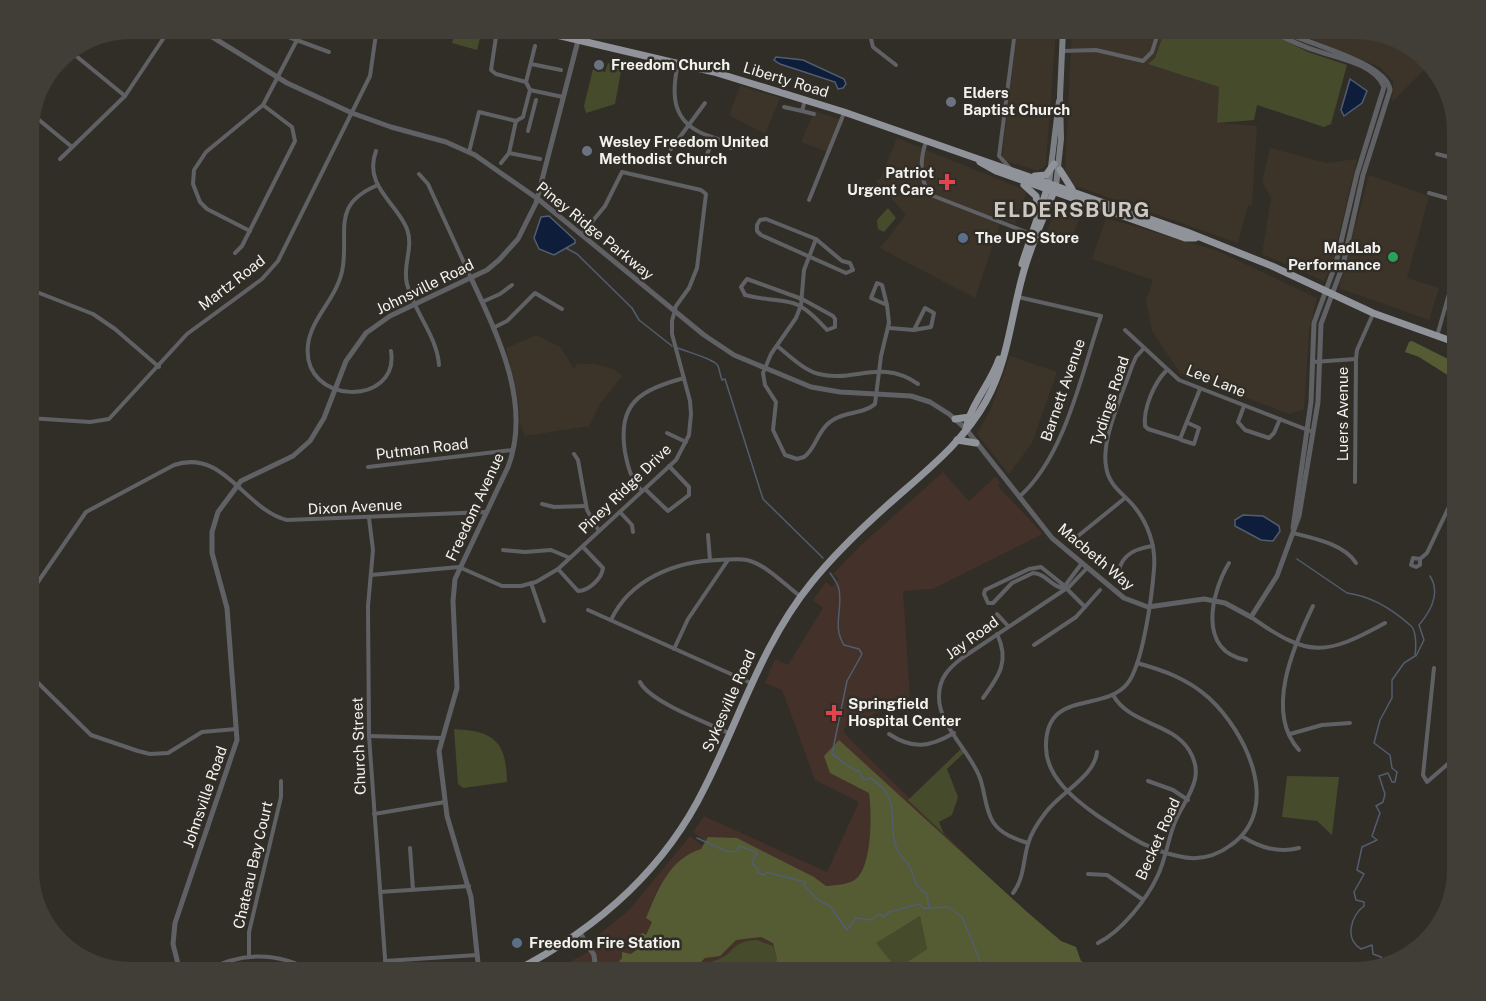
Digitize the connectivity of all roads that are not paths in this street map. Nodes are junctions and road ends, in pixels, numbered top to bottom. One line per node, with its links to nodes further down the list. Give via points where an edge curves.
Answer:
1 (163, 39): 26 (street)
2 (214, 39): 23 (street, Piney Ridge Parkway)
3 (376, 39): 37 (street, Martz Road, via 373,68)
4 (496, 39): 24 (street, via 491,70)
5 (578, 39): 28 (street, Johnsville Road)
6 (587, 39): 18 (main road, Liberty Road)
7 (871, 39): 20 (street, via 873,47)
8 (1014, 39): 53 (street)
9 (1063, 39): 15 (main road, Sykesville Road)
10 (1156, 39): 15 (street, via 1151,56 1143,61 1096,50)
11 (1289, 39): 21 (street)
12 (1301, 39): 21 (street)
13 (297, 40): 16 (street); 23 (street)
14 (535, 46): 19 (street)
15 (1062, 51): 27 (main road, Sykesville Road)
16 (329, 52)
17 (77, 57): 26 (street)
18 (678, 63): 29 (main road, Liberty Road); 42 (street, via 674,100)
19 (531, 64): 22 (street); 24 (street)
20 (896, 65)
21 (1369, 68): 84 (street, via 1384,89 1357,174)
22 (561, 70)
23 (279, 78): 32 (street); 37 (street, Piney Ridge Parkway)
24 (526, 82): 25 (street)
25 (530, 90): 28 (street); 35 (street)
26 (125, 96): 46 (street)
27 (1060, 96): 61 (main road, Sykesville Road); 62 (main road, Sykesville Road)
28 (564, 97): 71 (street, Johnsville Road)
29 (805, 99): 34 (street); 36 (main road, Liberty Road)
30 (536, 100): 38 (street)
31 (705, 103): 42 (street)
32 (263, 105): 74 (street, via 292,127 295,141); 74 (street, via 206,152 197,162 193,176 200,202 207,209)
33 (784, 107): 34 (street)
34 (802, 111): 39 (street)
35 (524, 112): 38 (street); 41 (street)
36 (844, 112): 45 (main road, Liberty Road); 72 (street)
37 (352, 113): 50 (street, Piney Ridge Parkway); 107 (street, Martz Road, via 278,261 262,279 194,329)
38 (532, 114): 43 (street)
39 (814, 114)
40 (40, 121): 46 (street)
41 (516, 121): 50 (street, via 479,112); 51 (street)
42 (688, 125): 44 (street); 47 (street)
43 (528, 131)
44 (714, 138): 48 (street); 60 (street, via 705,159)
45 (926, 142): 57 (main road, Liberty Road); 76 (street, via 921,160 931,195)
46 (72, 147): 55 (street)
47 (671, 148)
48 (731, 148)
49 (376, 151): 66 (street, via 373,168)
50 (469, 152): 71 (street, Piney Ridge Parkway)
51 (509, 153): 56 (street); 59 (street)
52 (1437, 154): 54 (street)
53 (999, 156): 58 (street); 63 (street)
54 (1447, 156)
55 (60, 159)
56 (540, 159)
57 (975, 159): 58 (main road, Liberty Road); 63 (main road, Liberty Road)
58 (988, 162): 63 (main road, Liberty Road)
59 (501, 163)
60 (698, 163)
61 (1053, 164): 65 (main road, via 1046,175); 67 (main road, Sykesville Road)
62 (1060, 170): 67 (main road, Sykesville Road); 68 (main road)
63 (1010, 173): 65 (main road, Liberty Road); 67 (main road, Liberty Road); 73 (main road, via 1034,193)
64 (419, 174): 81 (street, Freedom Avenue, via 428,184)
65 (1029, 176): 67 (main road, Liberty Road)
66 (378, 185): 89 (street, via 407,231 410,248 406,278); 114 (street, via 360,194 346,212 339,285 309,337 312,368)
67 (1052, 188): 68 (main road, Liberty Road); 73 (main road, Sykesville Road); 77 (main road, Liberty Road, via 1185,238); 85 (main road, Sykesville Road)
68 (1076, 193): 77 (main road, Liberty Road)
69 (1429, 194): 70 (street)
70 (1447, 198)
71 (538, 199): 75 (street, Piney Ridge Parkway); 81 (street, Johnsville Road, via 511,248)
72 (809, 200)
73 (1038, 214): 76 (main road, Sykesville Road)
74 (250, 231): 79 (street)
75 (582, 234): 93 (street, Piney Ridge Parkway); 93 (street, via 605,206 622,172 701,190 706,197 697,268)
76 (1031, 234): 117 (main road, Sykesville Road, via 998,364)
77 (1196, 238): 84 (main road, Liberty Road, via 1272,266)
78 (816, 239): 80 (street); 80 (street, via 842,261 850,262 853,270 846,273); 80 (street, via 766,219 757,223 761,235)
79 (235, 253)
80 (810, 254): 86 (street, via 802,278)
81 (471, 278): 87 (street, Freedom Avenue); 89 (street, Johnsville Road)
82 (512, 285): 87 (street)
83 (39, 293): 107 (street, via 93,314)
84 (1328, 294): 94 (main road, Liberty Road); 105 (street, via 1314,323)
85 (1017, 297): 122 (main road, Sykesville Road, via 998,376 978,416); 136 (street, Barnett Avenue, via 1101,316 1058,444)
86 (802, 299): 90 (street); 90 (street, via 834,317 835,327 825,329); 90 (street, via 753,279 741,284 745,295)
87 (482, 302): 95 (street, Freedom Avenue)
88 (1447, 303): 99 (street)
89 (415, 304): 106 (street); 114 (street, Johnsville Road, via 380,321 359,340)
90 (801, 305): 101 (street)
91 (887, 305): 91 (street, via 882,285 877,283 871,298); 96 (street)
92 (562, 309): 95 (street, via 535,293 507,321)
93 (675, 311): 108 (street, Piney Ridge Parkway, via 719,346); 111 (street, Piney Ridge Drive, via 672,334)
94 (1373, 313): 99 (main road, Liberty Road); 104 (street, Luers Avenue)
95 (493, 328): 129 (street, Freedom Avenue, via 514,396)
96 (888, 328): 97 (street); 109 (street)
97 (914, 330): 97 (street, via 923,309 934,313 931,327)
98 (1125, 330): 102 (street, Lee Lane)
99 (1437, 336): 100 (main road, Liberty Road)
100 (1447, 339)
101 (777, 346): 108 (street); 109 (street, via 818,374)
102 (1144, 348): 110 (street, Lee Lane); 137 (street, Tydings Road, via 1133,364 1105,453 1110,480)
103 (391, 351): 114 (street, via 390,367 373,388 354,393)
104 (1356, 359): 105 (street); 133 (street, Luers Avenue)
105 (1316, 361): 123 (street)
106 (439, 365)
107 (159, 367): 118 (street, Martz Road, via 109,419 90,422)
108 (764, 368): 115 (street, Piney Ridge Parkway, via 822,390); 115 (street, via 763,381 776,402 774,437 792,459 808,455 830,422 872,407)
109 (879, 371): 112 (street); 115 (street)
110 (1166, 371): 113 (street, Lee Lane); 126 (street, via 1156,382 1144,423 1148,429)
111 (684, 378): 127 (street, Piney Ridge Drive, via 691,414); 135 (street, via 644,393 626,416 623,431 627,461 631,476)
112 (918, 384)
113 (1200, 389): 116 (street, Lee Lane); 121 (street)
114 (334, 390): 134 (street, Johnsville Road, via 320,427 310,441 293,456)
115 (877, 394): 119 (street, Piney Ridge Parkway, via 923,400)
116 (1244, 406): 120 (street, Lee Lane); 120 (street, via 1238,422 1245,430 1269,438)
117 (970, 417): 119 (main road); 122 (main road, Sykesville Road)
118 (39, 419)
119 (955, 419): 122 (street, Piney Ridge Parkway)
120 (1280, 419): 123 (street, Lee Lane)
121 (1188, 423): 126 (street); 126 (street, via 1199,428 1194,444)
122 (966, 429): 125 (main road, Sykesville Road); 128 (street, Macbeth Way)
123 (1310, 430): 146 (street, via 1299,516)
124 (667, 433): 127 (street)
125 (957, 440): 128 (main road); 167 (main road, Sykesville Road, via 842,548)
126 (1180, 440)
127 (686, 442): 131 (street, Piney Ridge Drive)
128 (976, 443): 136 (street, Macbeth Way)
129 (515, 450): 132 (street, Putman Road); 140 (street, Freedom Avenue)
130 (574, 454): 139 (street)
131 (669, 466): 135 (street, Piney Ridge Drive); 135 (street, via 689,487 689,495 671,511 665,511)
132 (368, 467)
133 (1355, 482)
134 (237, 485): 143 (street, Dixon Avenue, via 281,519 302,522); 163 (street, Dixon Avenue, via 209,465 188,461 174,465 96,505 78,521); 192 (street, Johnsville Road, via 218,512 211,543 227,608)
135 (643, 490): 141 (street, Piney Ridge Drive)
136 (1019, 497): 158 (street, Macbeth Way, via 1052,538)
137 (1125, 498): 148 (street); 149 (street, Tydings Road, via 1143,519)
138 (542, 504): 139 (street)
139 (586, 506): 144 (street)
140 (487, 512): 143 (street, Dixon Avenue); 159 (street, Freedom Avenue)
141 (620, 512): 144 (street, Piney Ridge Drive); 145 (street)
142 (1447, 512): 153 (street, via 1427,553)
143 (369, 518): 162 (street, Church Street, via 373,550)
144 (599, 531): 150 (street, Piney Ridge Drive)
145 (633, 532)
146 (1293, 533): 157 (street, via 1336,548); 174 (street, via 1277,576)
147 (708, 535): 154 (street)
148 (1078, 537)
149 (1153, 546): 161 (street, via 1133,551); 171 (street, Tydings Road)
150 (583, 547): 152 (street, Piney Ridge Drive); 160 (street, via 603,568 594,583 579,591)
151 (503, 550): 152 (street, via 551,550)
152 (570, 558): 160 (street, Piney Ridge Drive)
153 (1420, 559)
154 (710, 560): 155 (street); 175 (street, via 680,564 660,573 626,597)
155 (729, 560): 167 (street, via 755,564); 182 (street, via 688,619)
156 (1229, 563): 168 (street)
157 (1356, 563)
158 (1085, 566): 165 (street, Jay Road); 171 (street, Macbeth Way, via 1124,598)
159 (459, 567): 162 (street); 164 (street, Piney Ridge Drive, via 494,584 510,587); 198 (street, Freedom Avenue, via 453,601 457,688)
160 (558, 569): 164 (street, Piney Ridge Drive)
161 (1119, 570)
162 (370, 575): 197 (street, Church Street)
163 (39, 580)
164 (531, 583): 176 (street)
165 (1064, 588): 165 (street, via 1044,568 1034,567 985,590 984,594 988,603 993,603 1012,583 1033,573); 170 (street); 178 (street, Jay Road)
166 (1100, 590): 170 (street)
167 (801, 597): 187 (main road, Sykesville Road)
168 (1214, 601): 171 (street, via 1193,599); 174 (street); 183 (street, via 1211,623 1217,641 1235,658)
169 (1313, 606): 180 (street)
170 (1085, 607): 181 (street, via 1077,617)
171 (1148, 607): 184 (street, Tydings Road)
172 (588, 610): 175 (street)
173 (997, 614): 178 (street)
174 (1251, 617): 180 (street)
175 (611, 620): 182 (street)
176 (544, 621)
177 (1385, 623): 180 (street, via 1339,646)
178 (1008, 626): 179 (street, Jay Road)
179 (997, 634): 190 (street, via 1004,661 998,679); 194 (street, Jay Road, via 950,668 941,681 940,708)
180 (1297, 644): 196 (street, via 1283,701)
181 (1034, 645)
182 (674, 649): 187 (street)
183 (1246, 660)
184 (1137, 663): 189 (street, Tydings Road, via 1128,683); 208 (street, via 1166,671 1196,687 1234,728 1252,767 1257,790 1254,816)
185 (1434, 668): 201 (street, via 1423,775 1427,782)
186 (640, 682): 193 (street, via 665,702)
187 (751, 683): 193 (main road, Sykesville Road)
188 (39, 684): 192 (street, via 91,735 150,754 168,753 202,732)
189 (1113, 695): 204 (street, via 1074,703 1052,723 1047,754 1056,777); 205 (street, Becket Road, via 1127,712 1173,735 1188,748 1196,774)
190 (983, 698)
191 (1350, 723): 196 (street, via 1322,725)
192 (238, 729): 223 (street, Johnsville Road, via 232,759 175,923)
193 (729, 733): 219 (main road, Sykesville Road, via 697,802 666,850 625,895)
194 (954, 733): 195 (street, via 925,746 906,743); 209 (street, Jay Road, via 980,778 994,823 1007,835)
195 (889, 734)
196 (1290, 734): 199 (street)
197 (369, 735): 198 (street); 207 (street, Church Street)
198 (442, 738): 206 (street, Freedom Avenue, via 439,760)
199 (1299, 750)
200 (1097, 752): 204 (street, via 1092,767)
201 (1447, 765)
202 (281, 781): 221 (street, Chateau Bay Court, via 281,797 249,932)
203 (1148, 781): 205 (street)
204 (1067, 790): 209 (street, via 1048,810); 212 (street, via 1138,842)
205 (1188, 800): 212 (street, Becket Road, via 1174,824)
206 (445, 802): 207 (street); 214 (street, Freedom Avenue)
207 (374, 814): 216 (street, Church Street)
208 (1243, 837): 211 (street, via 1268,848); 212 (street, via 1223,851 1205,857)
209 (1028, 843): 217 (street, via 1020,882)
210 (410, 848): 215 (street)
211 (1299, 848)
212 (1166, 853): 218 (street, Becket Road, via 1156,879)
213 (1088, 874): 218 (street, via 1107,875)
214 (469, 886): 215 (street); 222 (street, Freedom Avenue)
215 (413, 890): 216 (street)
216 (380, 892): 226 (street, Church Street)
217 (1013, 893)
218 (1142, 899): 220 (street, Becket Road, via 1117,929)
219 (580, 933): 228 (main road, Sykesville Road); 229 (street)
220 (1098, 943)
221 (249, 955): 224 (street); 225 (street)
222 (477, 955): 226 (street); 227 (street, Freedom Avenue)
223 (178, 962)
224 (226, 962)
225 (292, 962)
226 (385, 962)
227 (477, 962)
228 (530, 962)
229 (595, 962)

